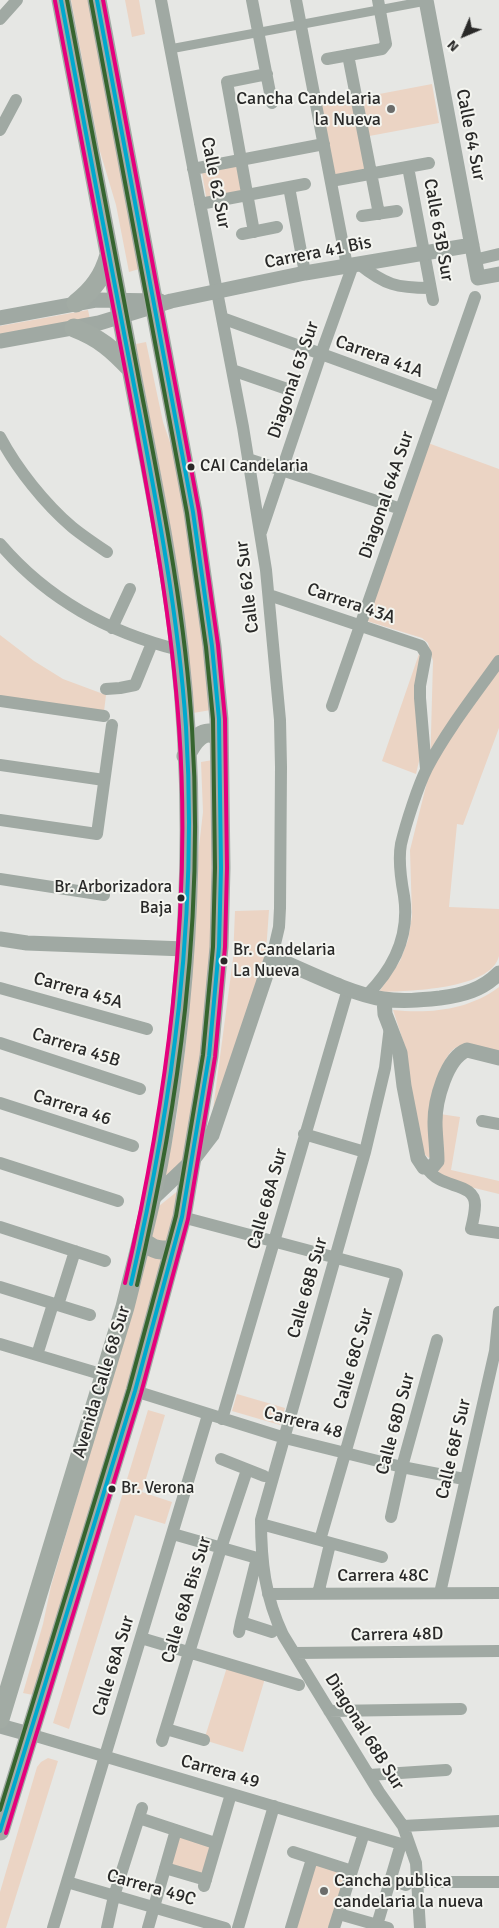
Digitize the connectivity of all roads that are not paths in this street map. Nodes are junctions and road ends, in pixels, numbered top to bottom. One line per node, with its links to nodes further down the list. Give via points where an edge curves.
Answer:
1 (17, 0): 9 (street)
2 (61, 0): 36 (main road, Avenida Calle 68 Sur)
3 (96, 0): 44 (main road, Avenida Calle 68 Sur)
4 (161, 0): 12 (street, Calle 62 Sur)
5 (252, 0): 11 (street)
6 (296, 0): 10 (street)
7 (426, 0): 8 (street); 34 (street, Calle 64 Sur)
8 (379, 5): 10 (street); 13 (street, via 386,44 382,49)
9 (0, 19)
10 (300, 24): 11 (street); 19 (street)
11 (258, 32): 12 (street); 15 (street)
12 (170, 49): 23 (street, Calle 62 Sur)
13 (348, 55): 14 (street); 24 (street)
14 (327, 59)
15 (267, 74): 17 (street); 20 (street, via 228,81)
16 (16, 100): 18 (street)
17 (272, 103)
18 (0, 130)
19 (324, 144): 20 (street); 25 (street)
20 (240, 160): 23 (street); 28 (street)
21 (429, 163): 22 (street)
22 (408, 167): 24 (street); 35 (street, Calle 63B Sur)
23 (193, 169): 29 (street, Calle 62 Sur)
24 (371, 174): 25 (street); 31 (street)
25 (331, 181): 38 (street)
26 (305, 184): 27 (street)
27 (289, 187): 28 (street); 39 (street)
28 (247, 195): 29 (street); 33 (street, via 248,233)
29 (200, 204): 41 (street, Calle 62 Sur)
30 (397, 211): 31 (street)
31 (379, 214): 32 (street)
32 (362, 216)
33 (277, 227)
34 (473, 252): 35 (street, Carrera 41 Bis); 37 (street); 40 (street, Calle 64 Sur, via 478,278)
35 (424, 253): 38 (street, Carrera 41 Bis); 38 (street, Calle 63B Sur, via 431,294 386,283)
36 (109, 254): 43 (main road, via 99,280); 45 (main road, Avenida Calle 68 Sur)
37 (499, 254)
38 (353, 265): 39 (street, Carrera 41 Bis); 50 (street, Diagonal 63 Sur)
39 (305, 273): 41 (street, Carrera 41 Bis)
40 (499, 274)
41 (217, 292): 44 (street, Carrera 41 Bis); 47 (street, Calle 62 Sur)
42 (475, 296): 54 (street, Diagonal 64A Sur)
43 (76, 303): 45 (street, via 102,299); 46 (street)
44 (160, 303): 45 (street, Carrera 41 Bis); 72 (main road, Avenida Calle 68 Sur, via 212,646)
45 (120, 308): 48 (street); 51 (main road, Avenida Calle 68 Sur)
46 (0, 318)
47 (222, 318): 50 (street, Carrera 41A); 52 (street, Calle 62 Sur)
48 (74, 328): 49 (street); 51 (main road, via 106,344)
49 (0, 342)
50 (321, 354): 54 (street, Carrera 41A); 57 (street, Diagonal 63 Sur)
51 (131, 370): 67 (main road, Avenida Calle 68 Sur, via 165,552)
52 (232, 370): 53 (street); 56 (street, Calle 62 Sur)
53 (290, 390)
54 (440, 397): 58 (street, Diagonal 64A Sur)
55 (0, 437): 61 (street, via 36,489 72,526)
56 (248, 459): 57 (street); 59 (street, Calle 62 Sur)
57 (282, 470): 58 (street); 59 (street, Diagonal 63 Sur)
58 (401, 509): 64 (street, Diagonal 64A Sur)
59 (261, 535): 63 (street, Calle 62 Sur)
60 (0, 544): 65 (street, via 33,578 62,600)
61 (107, 552)
62 (130, 589): 65 (street)
63 (269, 595): 64 (street, Carrera 43A); 82 (street, Calle 62 Sur, via 281,767 280,908)
64 (360, 625): 71 (street, Diagonal 64A Sur); 75 (street, Carrera 43A, via 421,646 426,654 420,686)
65 (112, 628): 66 (street)
66 (152, 643): 67 (street); 69 (street, via 134,685)
67 (179, 650): 73 (main road, Avenida Calle 68 Sur)
68 (499, 661): 75 (street, via 464,708)
69 (106, 689)
70 (0, 701): 76 (street, via 108,721)
71 (332, 706)
72 (219, 738): 73 (main road, via 211,733 204,734); 99 (main road, Avenida Calle 68 Sur, via 220,947 209,1056)
73 (186, 756): 81 (main road, Avenida Calle 68 Sur)
74 (0, 765): 76 (street)
75 (426, 769): 86 (street, via 401,844 406,917 398,951 391,966)
76 (104, 780): 77 (street, via 97,834)
77 (0, 820)
78 (0, 879): 79 (street)
79 (104, 895)
80 (0, 939): 81 (street, Carrera 45A, via 27,943)
81 (185, 949): 102 (main road, Avenida Calle 68 Sur, via 165,1128)
82 (272, 957): 85 (street); 99 (street, Calle 62 Sur, via 218,1121 206,1146)
83 (499, 973): 87 (street, via 483,986 465,993 422,1000)
84 (0, 988): 89 (street, Carrera 45A)
85 (348, 989): 86 (street); 96 (street, Calle 68A Sur)
86 (367, 995): 87 (street)
87 (384, 999): 88 (street, Calle 68B Sur)
88 (390, 1026): 98 (street, Calle 68B Sur, via 385,1068); 101 (street, Calle 68B Sur, via 400,1053 418,1158)
89 (146, 1030)
90 (0, 1043): 92 (street, Carrera 45B)
91 (499, 1058): 101 (street, via 471,1050 461,1052 451,1063 437,1100 436,1164)
92 (140, 1089)
93 (0, 1103): 97 (street, Carrera 46)
94 (482, 1121): 95 (street)
95 (499, 1124)
96 (304, 1134): 98 (street); 108 (street, Calle 68A Sur)
97 (132, 1146)
98 (366, 1152): 111 (street, Calle 68B Sur)
99 (192, 1161): 102 (street, Calle 62 Sur); 104 (main road, Avenida Calle 68 Sur)
100 (0, 1163): 103 (street)
101 (428, 1168): 106 (street, via 440,1181 473,1194 472,1229)
102 (150, 1200): 107 (main road, Avenida Calle 68 Sur)
103 (118, 1201)
104 (182, 1217): 108 (street); 109 (main road, Avenida Calle 68 Sur)
105 (0, 1227): 110 (street)
106 (499, 1233)
107 (142, 1241): 109 (main road, via 157,1250); 120 (main road, Avenida Calle 68 Sur)
108 (274, 1242): 111 (street); 123 (street, Calle 68A Sur)
109 (174, 1248): 121 (main road, Avenida Calle 68 Sur)
110 (74, 1251): 112 (street); 114 (street)
111 (335, 1259): 124 (street, Calle 68B Sur); 125 (street, Calle 68C Sur, via 397,1274)
112 (105, 1261)
113 (0, 1287): 114 (street)
114 (56, 1304): 116 (street); 119 (street)
115 (499, 1312): 130 (street, Calle 68F Sur, via 495,1351)
116 (90, 1315)
117 (437, 1340): 127 (street, Calle 68D Sur)
118 (0, 1344): 119 (street)
119 (37, 1355): 120 (street)
120 (104, 1375): 147 (main road, Avenida Calle 68 Sur)
121 (135, 1391): 122 (street, Carrera 48); 154 (main road, Avenida Calle 68 Sur)
122 (208, 1415): 123 (street, Carrera 48); 133 (street, Calle 68A Sur)
123 (222, 1419): 124 (street, Carrera 48)
124 (285, 1438): 125 (street, Carrera 48); 132 (street, Calle 68B Sur)
125 (344, 1453): 127 (street, Carrera 48); 134 (street, Calle 68C Sur)
126 (221, 1459): 128 (street)
127 (402, 1467): 130 (street, Carrera 48); 131 (street, Calle 68D Sur)
128 (247, 1470): 129 (street); 135 (street, Calle 68A Bis Sur)
129 (264, 1476)
130 (464, 1479): 138 (street, Calle 68F Sur)
131 (391, 1517)
132 (261, 1524): 134 (street); 137 (street, Calle 68B Sur)
133 (173, 1534): 135 (street); 143 (street, Calle 68A Sur)
134 (325, 1542): 136 (street); 141 (street, Calle 68C Sur)
135 (221, 1548): 137 (street); 145 (street, Calle 68A Bis Sur)
136 (382, 1557)
137 (259, 1558): 140 (street, Diagonal 68B Sur); 142 (street, Calle 68B Sur, via 240,1627)
138 (440, 1593): 139 (street, Carrera 48C); 141 (street, Carrera 48C)
139 (499, 1593)
140 (268, 1594): 141 (street, Carrera 48C); 146 (street, Diagonal 68B Sur, via 283,1635)
141 (318, 1594)
142 (272, 1632)
143 (141, 1638): 145 (street); 156 (street, Calle 68A Sur)
144 (499, 1651): 146 (street, Carrera 48D)
145 (189, 1652): 148 (street); 155 (street, Calle 68A Bis Sur, via 164,1735)
146 (295, 1654): 151 (street, Diagonal 68B Sur)
147 (15, 1671): 149 (main road); 152 (main road, Avenida Calle 68 Sur)
148 (299, 1685)
149 (0, 1690)
150 (460, 1710): 151 (street)
151 (329, 1711): 158 (street, Diagonal 68B Sur)
152 (0, 1719)
153 (0, 1726): 154 (street)
154 (30, 1734): 156 (street, Carrera 49); 164 (main road, Avenida Calle 68 Sur)
155 (204, 1740)
156 (105, 1757): 159 (street, Carrera 49); 172 (street, Calle 68A Sur)
157 (446, 1770): 158 (street)
158 (369, 1775): 162 (street, Diagonal 68B Sur)
159 (230, 1794): 160 (street, Carrera 49); 166 (street)
160 (274, 1806): 165 (street, Carrera 49); 183 (street)
161 (499, 1820): 162 (street)
162 (403, 1826): 174 (street, Diagonal 68B Sur, via 416,1863)
163 (176, 1830): 166 (street); 169 (street); 175 (street, via 141,1813)
164 (0, 1831)
165 (364, 1833): 170 (street); 171 (street, Carrera 49, via 402,1844)
166 (216, 1843): 169 (street, via 205,1883)
167 (293, 1852): 168 (street)
168 (312, 1858): 170 (street); 184 (street)
169 (165, 1868): 176 (street)
170 (352, 1872): 177 (street)
171 (391, 1880): 174 (street); 178 (street)
172 (67, 1882): 175 (street, Carrera 49C); 179 (street, Calle 68A Sur)
173 (499, 1882): 174 (street)
174 (412, 1884): 186 (street, Diagonal 68B Sur)
175 (114, 1896): 176 (street, Carrera 49C); 180 (street)
176 (155, 1908): 181 (street); 182 (street, Carrera 49C)
177 (339, 1914): 178 (street); 185 (street)
178 (382, 1926)
179 (53, 1928)
180 (107, 1928)
181 (148, 1928)
182 (225, 1928)
183 (238, 1928)
184 (291, 1928)
185 (334, 1928)
186 (420, 1928)

